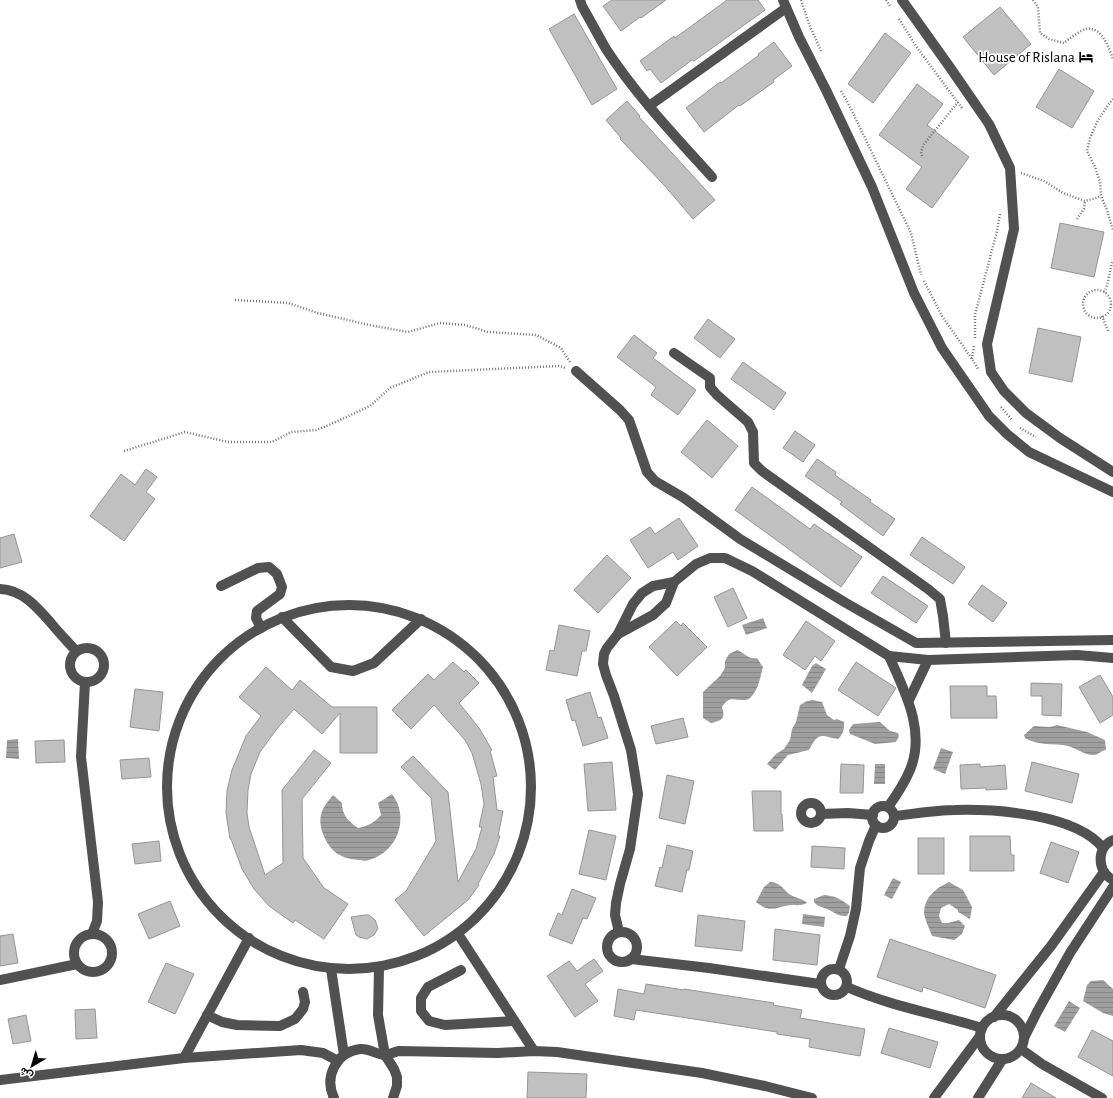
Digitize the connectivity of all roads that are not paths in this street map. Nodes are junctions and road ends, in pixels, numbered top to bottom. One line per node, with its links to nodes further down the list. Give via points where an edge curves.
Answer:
1 (580, 0): 4 (street, via 606,48)
2 (902, 0): 8 (street, via 989,124 1011,171 1014,228 987,344 990,372 1020,407 1054,434)
3 (784, 4): 4 (street); 9 (street, via 872,187 914,293 950,360 989,416 1029,452)
4 (649, 106): 5 (street)
5 (712, 177)
6 (674, 353): 18 (street, via 710,378 710,387 748,422 753,432 754,463 762,471 940,599)
7 (576, 371): 18 (street, via 629,420 647,472 655,481 684,498 740,539 916,643)
8 (1113, 472)
9 (1113, 492)
10 (674, 582): 16 (street, via 666,603 653,615); 16 (street, via 653,586 642,593 632,604); 20 (street, via 696,564 710,558 725,558 752,570)
11 (221, 586): 15 (street, via 258,568 269,567 277,574 282,587 280,594 257,611 256,618)
12 (0, 589): 19 (street, via 19,593 36,606)
13 (282, 617): 14 (street, via 318,607 355,605 392,610); 14 (street, via 331,667 353,671 374,662); 15 (street)
14 (421, 619): 37 (street, via 460,642 487,668 508,699 523,733 531,770 530,808 523,844 517,858 508,878 486,908)
15 (261, 628): 38 (street, via 248,634 219,658 196,686 179,720 169,756 166,793 171,830 184,865 204,897 230,925)
16 (618, 634): 35 (street, via 604,654 603,664 630,750 638,794 630,849 616,903 615,915)
17 (1113, 640): 18 (street)
18 (946, 644)
19 (76, 651): 23 (street, via 70,663 71,670 74,676); 23 (street, via 82,648 96,650 104,660 103,673 92,682)
20 (889, 656): 22 (street); 24 (street)
21 (1113, 658): 22 (street, via 1078,655)
22 (928, 660): 24 (street)
23 (86, 682): 36 (street, via 81,757 98,902 97,921)
24 (909, 700): 25 (street, via 917,740 914,756 907,776)
25 (888, 807): 27 (street, via 878,807); 28 (street)
26 (821, 814): 27 (street)
27 (873, 815): 29 (street, via 872,819)
28 (894, 816): 29 (street, via 890,826 885,828); 31 (street, via 954,810 1002,812 1050,819 1081,830 1097,840)
29 (876, 825): 43 (street, via 860,868 856,909)
30 (1113, 840): 31 (street)
31 (1103, 848): 32 (street, via 1100,860)
32 (1104, 872): 33 (street); 50 (street, via 1051,946)
33 (1113, 880)
34 (1113, 887): 53 (street, via 1070,953)
35 (619, 932): 39 (street, via 626,932 636,941 636,954); 39 (street, via 609,940 608,953 618,961 625,962)
36 (92, 934): 40 (street, via 84,936 74,949); 40 (street, via 99,935 110,944 112,951 108,965 103,970 89,972)
37 (458, 934): 42 (street, via 431,950); 51 (street)
38 (249, 938): 41 (street, via 294,961); 49 (street)
39 (631, 959): 46 (street)
40 (77, 964): 45 (street)
41 (331, 968): 42 (street); 58 (street)
42 (379, 969): 56 (street, via 378,1015)
43 (839, 969): 46 (street, via 832,968 826,971 821,977); 47 (street, via 848,980)
44 (461, 970): 51 (street, via 428,988 421,998 422,1011 429,1021 445,1025)
45 (0, 980)
46 (820, 984): 47 (street, via 829,995 836,996 843,993)
47 (847, 987): 52 (street)
48 (303, 992): 49 (street, via 303,1009 295,1019 280,1026 237,1025)
49 (207, 1015): 57 (street)
50 (994, 1016): 52 (street); 53 (street, via 1009,1016 1015,1019 1024,1031)
51 (514, 1021): 55 (street)
52 (981, 1032): 59 (street, via 980,1043 984,1050); 64 (street)
53 (1024, 1038): 54 (street)
54 (1021, 1049): 59 (street, via 1013,1056); 66 (street)
55 (534, 1051): 56 (street, via 399,1051); 63 (street, via 702,1073)
56 (385, 1055): 58 (street, via 361,1049); 62 (street, via 397,1077)
57 (184, 1058): 58 (street, via 301,1050); 60 (street)
58 (341, 1058): 61 (street, via 330,1076)
59 (1002, 1060): 65 (street)
60 (0, 1080)
61 (334, 1098)
62 (393, 1098)
63 (812, 1098)
64 (934, 1098)
65 (978, 1098)
66 (1102, 1098)

